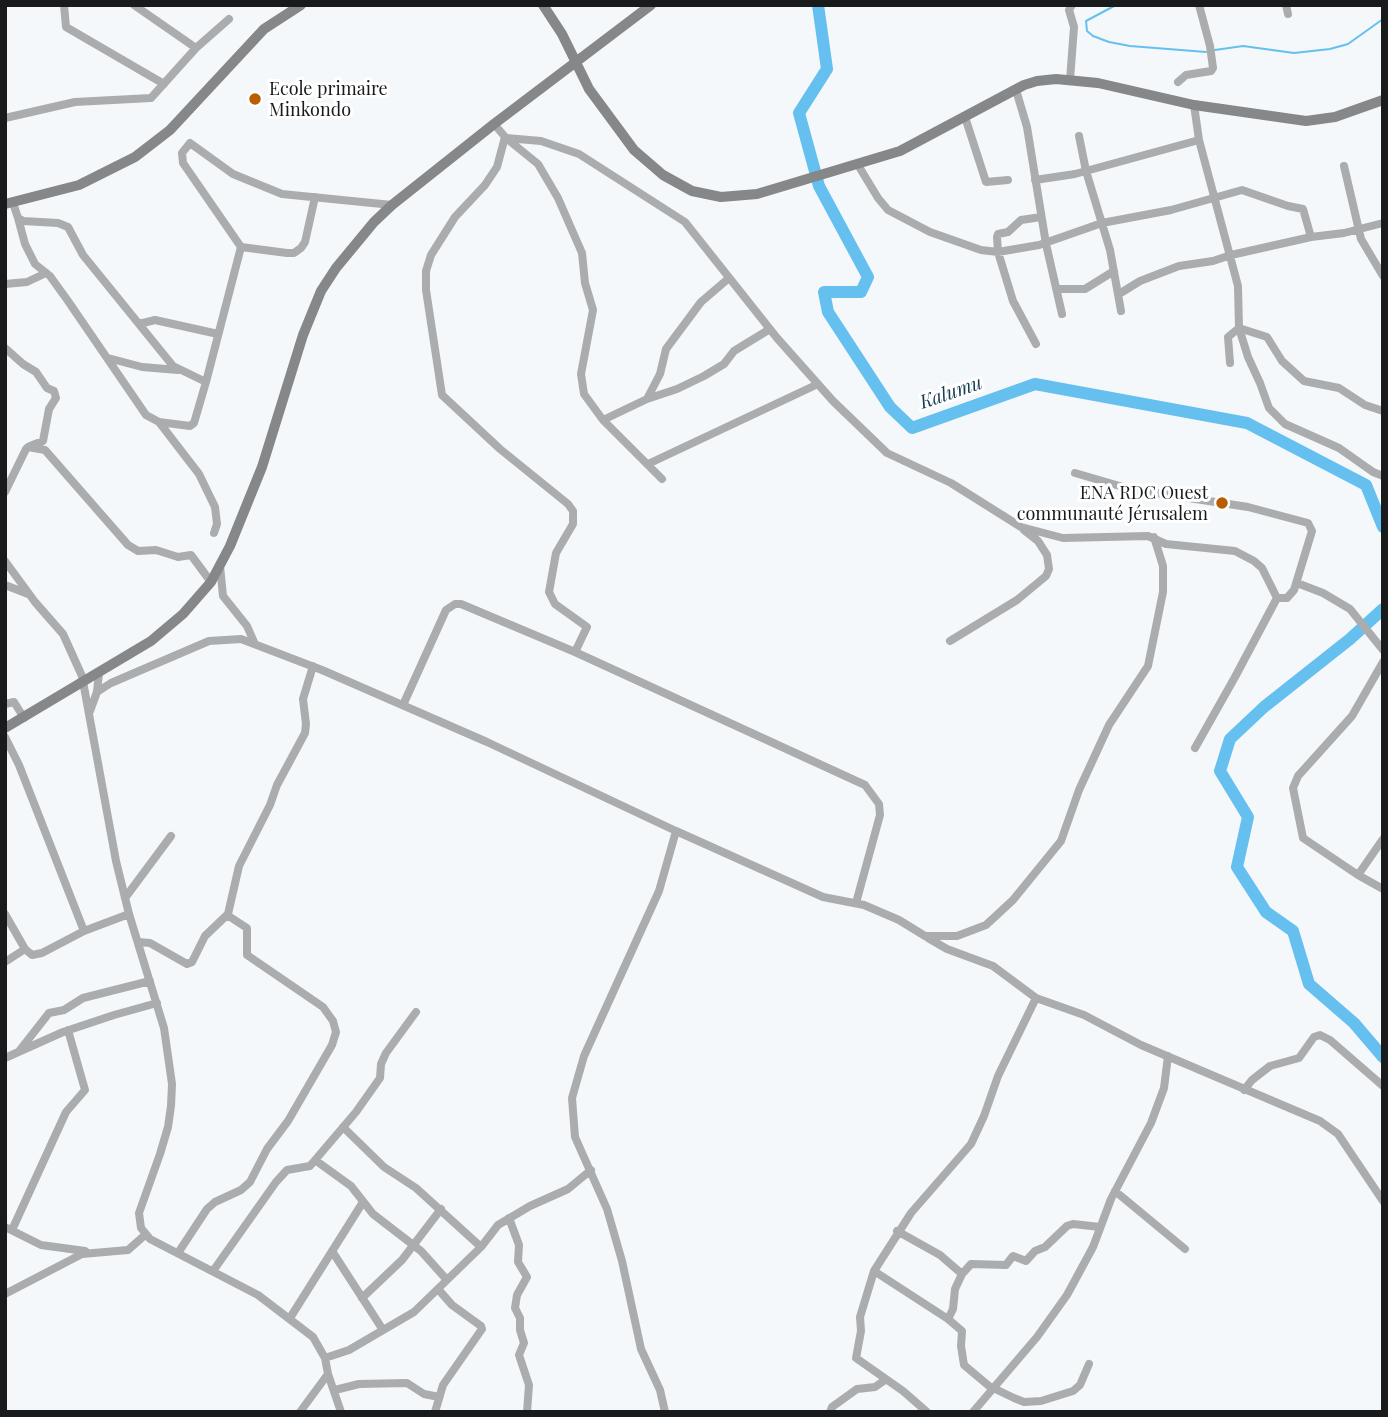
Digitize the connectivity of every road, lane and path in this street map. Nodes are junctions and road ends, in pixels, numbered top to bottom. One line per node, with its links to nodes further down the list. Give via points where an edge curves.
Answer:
1 (64, 5): 13 (street, via 66,27)
2 (134, 5): 9 (street)
3 (301, 5): 30 (main road, via 264,29 170,130 135,158 79,185)
4 (543, 5): 10 (main road)
5 (1072, 5): 11 (street)
6 (1199, 5): 12 (street, via 1211,50 1211,71 1186,75)
7 (647, 6): 10 (main road)
8 (229, 19): 9 (street)
9 (196, 48): 13 (street)
10 (576, 61): 19 (main road); 23 (main road, via 589,89 634,149 663,175 692,191 721,197 757,194)
11 (1070, 80): 14 (main road, via 1037,81); 16 (main road, via 1098,82)
12 (1178, 82)
13 (164, 84): 17 (street, via 151,97 75,102)
14 (1016, 89): 18 (main road); 27 (street)
15 (1383, 100): 16 (main road, via 1335,117 1306,121)
16 (1194, 105): 22 (street)
17 (5, 117)
18 (965, 117): 23 (main road, via 900,151); 26 (street, via 986,182)
19 (494, 124): 21 (street); 31 (main road)
20 (1079, 136): 25 (street)
21 (506, 138): 45 (street, via 557,145 602,167 685,222); 64 (street, via 538,164 582,253 593,310 582,391); 85 (street, via 497,167 430,255 426,290 442,394 573,511 573,524 556,553 549,592 555,604 587,627)
22 (1199, 141): 25 (street); 29 (street)
23 (858, 165): 40 (street, via 888,210 930,232)
24 (1344, 166): 36 (street)
25 (1086, 171): 27 (street); 34 (street)
26 (1008, 180)
27 (1035, 180): 32 (street)
28 (315, 197): 31 (street); 39 (street, via 305,242 294,253); 39 (street, via 282,194 239,178 190,144 182,153 183,163)
29 (1213, 197): 34 (street); 37 (street, via 1245,190 1301,208); 41 (street)
30 (9, 203): 33 (street)
31 (391, 205): 76 (main road, via 321,291 262,467)
32 (1041, 217): 38 (street); 40 (street, via 1021,220 1007,233 998,234)
33 (18, 218): 43 (street, via 35,264); 51 (street, via 68,227 83,256)
34 (1102, 223): 38 (street); 42 (street)
35 (1383, 223): 36 (street)
36 (1358, 230): 37 (street); 44 (street)
37 (1311, 236): 41 (street)
38 (1046, 244): 40 (street); 47 (street)
39 (241, 247): 54 (street)
40 (998, 252): 55 (street, via 1013,301)
41 (1231, 254): 48 (street, via 1179,266); 52 (street, via 1239,290)
42 (1114, 271): 47 (street, via 1085,289); 48 (street)
43 (46, 273): 46 (street, via 27,282); 57 (street)
44 (1383, 276)
45 (730, 278): 53 (street); 62 (street, via 701,302 666,349)
46 (5, 284)
47 (1058, 289): 50 (street)
48 (1119, 295): 49 (street)
49 (1121, 311)
50 (1062, 314)
51 (139, 324): 54 (street, via 155,320); 59 (street)
52 (1239, 328): 58 (street, via 1228,337); 63 (street, via 1267,337 1282,361 1304,381 1339,388); 69 (street, via 1269,408 1278,419 1339,448)
53 (770, 329): 61 (street); 62 (street, via 704,376)
54 (218, 334): 60 (street)
55 (1036, 344)
56 (5, 348): 66 (street, via 36,372 57,399 49,408)
57 (108, 358): 59 (street); 65 (street, via 146,415)
58 (1230, 363)
59 (178, 370): 60 (street)
60 (206, 382): 65 (street, via 192,425)
61 (818, 383): 67 (street); 72 (street, via 880,448 951,483)
62 (647, 399): 64 (street)
63 (1383, 411)
64 (603, 420): 67 (street)
65 (159, 422): 73 (street, via 205,485 215,507)
66 (44, 446): 71 (street, via 28,447); 77 (street, via 128,545 138,551 191,555)
67 (649, 464): 70 (street)
68 (1075, 473): 78 (street, via 1130,489 1248,507 1308,523 1312,531)
69 (1383, 476)
70 (662, 480)
71 (5, 492)
72 (1021, 527): 74 (street, via 1063,538); 82 (street, via 1047,555 1046,576 1017,600)
73 (214, 533)
74 (1154, 537): 81 (street, via 1166,544 1218,548 1245,556 1262,568); 109 (street, via 1163,566 1163,592 1150,661 1109,725 1061,841 986,925 957,936)
75 (5, 561): 80 (street)
76 (220, 566): 77 (main road); 83 (street, via 223,596)
77 (211, 582): 88 (main road, via 169,627)
78 (1297, 583): 81 (street, via 1287,598); 84 (street, via 1344,605)
79 (5, 585): 80 (street)
80 (29, 594): 89 (street, via 63,634)
81 (1277, 598): 97 (street)
82 (950, 641)
83 (254, 642): 87 (street); 90 (street, via 234,638 209,641)
84 (1383, 650)
85 (575, 652): 92 (street, via 455,604 446,610); 104 (street, via 865,785 879,804 880,815)
86 (1383, 662): 101 (street, via 1352,716 1298,776 1293,788 1302,836)
87 (313, 666): 92 (street); 107 (street, via 303,699 305,733 239,866)
88 (99, 673): 89 (main road); 90 (street)
89 (84, 682): 93 (street); 94 (main road)
90 (97, 692): 93 (street)
91 (5, 704): 94 (street, via 14,702)
92 (402, 705): 98 (street)
93 (90, 711): 103 (street)
94 (24, 718): 95 (main road)
95 (5, 728)
96 (5, 737): 108 (street)
97 (1195, 748)
98 (676, 831): 104 (street, via 823,897); 125 (street, via 659,891 575,1085 575,1137)
99 (171, 836): 103 (street)
100 (1383, 839): 101 (street)
101 (1358, 876): 102 (street)
102 (1383, 889)
103 (125, 898): 106 (street)
104 (856, 903): 109 (street)
105 (5, 914): 111 (street)
106 (129, 914): 108 (street); 110 (street)
107 (227, 915): 110 (street, via 205,936 187,964 150,943); 140 (street, via 247,928 247,955 323,1007 336,1032 250,1182 207,1209)
108 (84, 931): 111 (street, via 42,953 32,955)
109 (926, 936): 114 (street, via 993,967)
110 (138, 942): 113 (street)
111 (25, 949): 112 (street)
112 (5, 962)
113 (150, 981): 115 (street); 118 (street, via 83,998 49,1013)
114 (1036, 998): 119 (street, via 1084,1014); 133 (street, via 971,1144)
115 (157, 1003): 117 (street); 134 (street, via 169,1059 171,1107 139,1213)
116 (416, 1012): 123 (street, via 382,1059 380,1079)
117 (68, 1030): 118 (street); 132 (street, via 85,1090 66,1112)
118 (20, 1050): 120 (street)
119 (1168, 1056): 122 (street); 126 (street, via 1164,1088 1152,1123)
120 (5, 1058)
121 (1383, 1086): 122 (street, via 1320,1035 1299,1058 1270,1066)
122 (1244, 1090): 127 (street, via 1332,1128)
123 (343, 1126): 124 (street); 129 (street, via 384,1167)
124 (315, 1160): 128 (street, via 351,1186); 141 (street, via 306,1168 283,1173)
125 (591, 1170): 130 (street, via 568,1189); 162 (street, via 613,1228 641,1349)
126 (1115, 1191): 131 (street); 137 (street)
127 (1383, 1201)
128 (363, 1202): 135 (street); 139 (street)
129 (441, 1209): 135 (street); 136 (street)
130 (509, 1218): 136 (street); 161 (street, via 519,1245 518,1262 527,1277 515,1308 524,1343 519,1355 528,1385)
131 (1100, 1227): 143 (street, via 1073,1224 1026,1261 1014,1256 1006,1265 971,1264); 155 (street, via 1052,1318)
132 (8, 1229): 138 (street, via 51,1248)
133 (898, 1231): 142 (street); 143 (street, via 940,1255)
134 (145, 1235): 138 (street, via 128,1250); 140 (street)
135 (413, 1245): 144 (street); 147 (street)
136 (481, 1247): 144 (street)
137 (1185, 1249)
138 (91, 1251): 146 (street)
139 (332, 1251): 147 (street); 148 (street)
140 (178, 1253): 141 (street)
141 (213, 1271): 148 (street)
142 (874, 1271): 149 (street); 154 (street, via 860,1317 855,1356)
143 (962, 1274): 149 (street)
144 (447, 1280): 145 (street)
145 (438, 1289): 150 (street, via 414,1312); 157 (street, via 482,1328)
146 (5, 1294)
147 (362, 1298): 150 (street)
148 (290, 1318): 151 (street, via 313,1337)
149 (948, 1319): 155 (street, via 962,1331 964,1365)
150 (383, 1330): 151 (street)
151 (325, 1358): 153 (street)
152 (1089, 1364): 155 (street, via 1077,1389 1041,1401 1019,1401)
153 (328, 1374): 156 (street); 158 (street)
154 (884, 1380): 163 (street, via 875,1387 857,1389); 164 (street)
155 (995, 1388): 165 (street)
156 (335, 1390): 157 (street, via 359,1384 407,1383); 159 (street)
157 (439, 1397): 160 (street)
158 (300, 1412)
159 (341, 1412)
160 (435, 1412)
161 (527, 1412)
162 (665, 1412)
163 (830, 1412)
164 (927, 1412)
165 (973, 1412)

